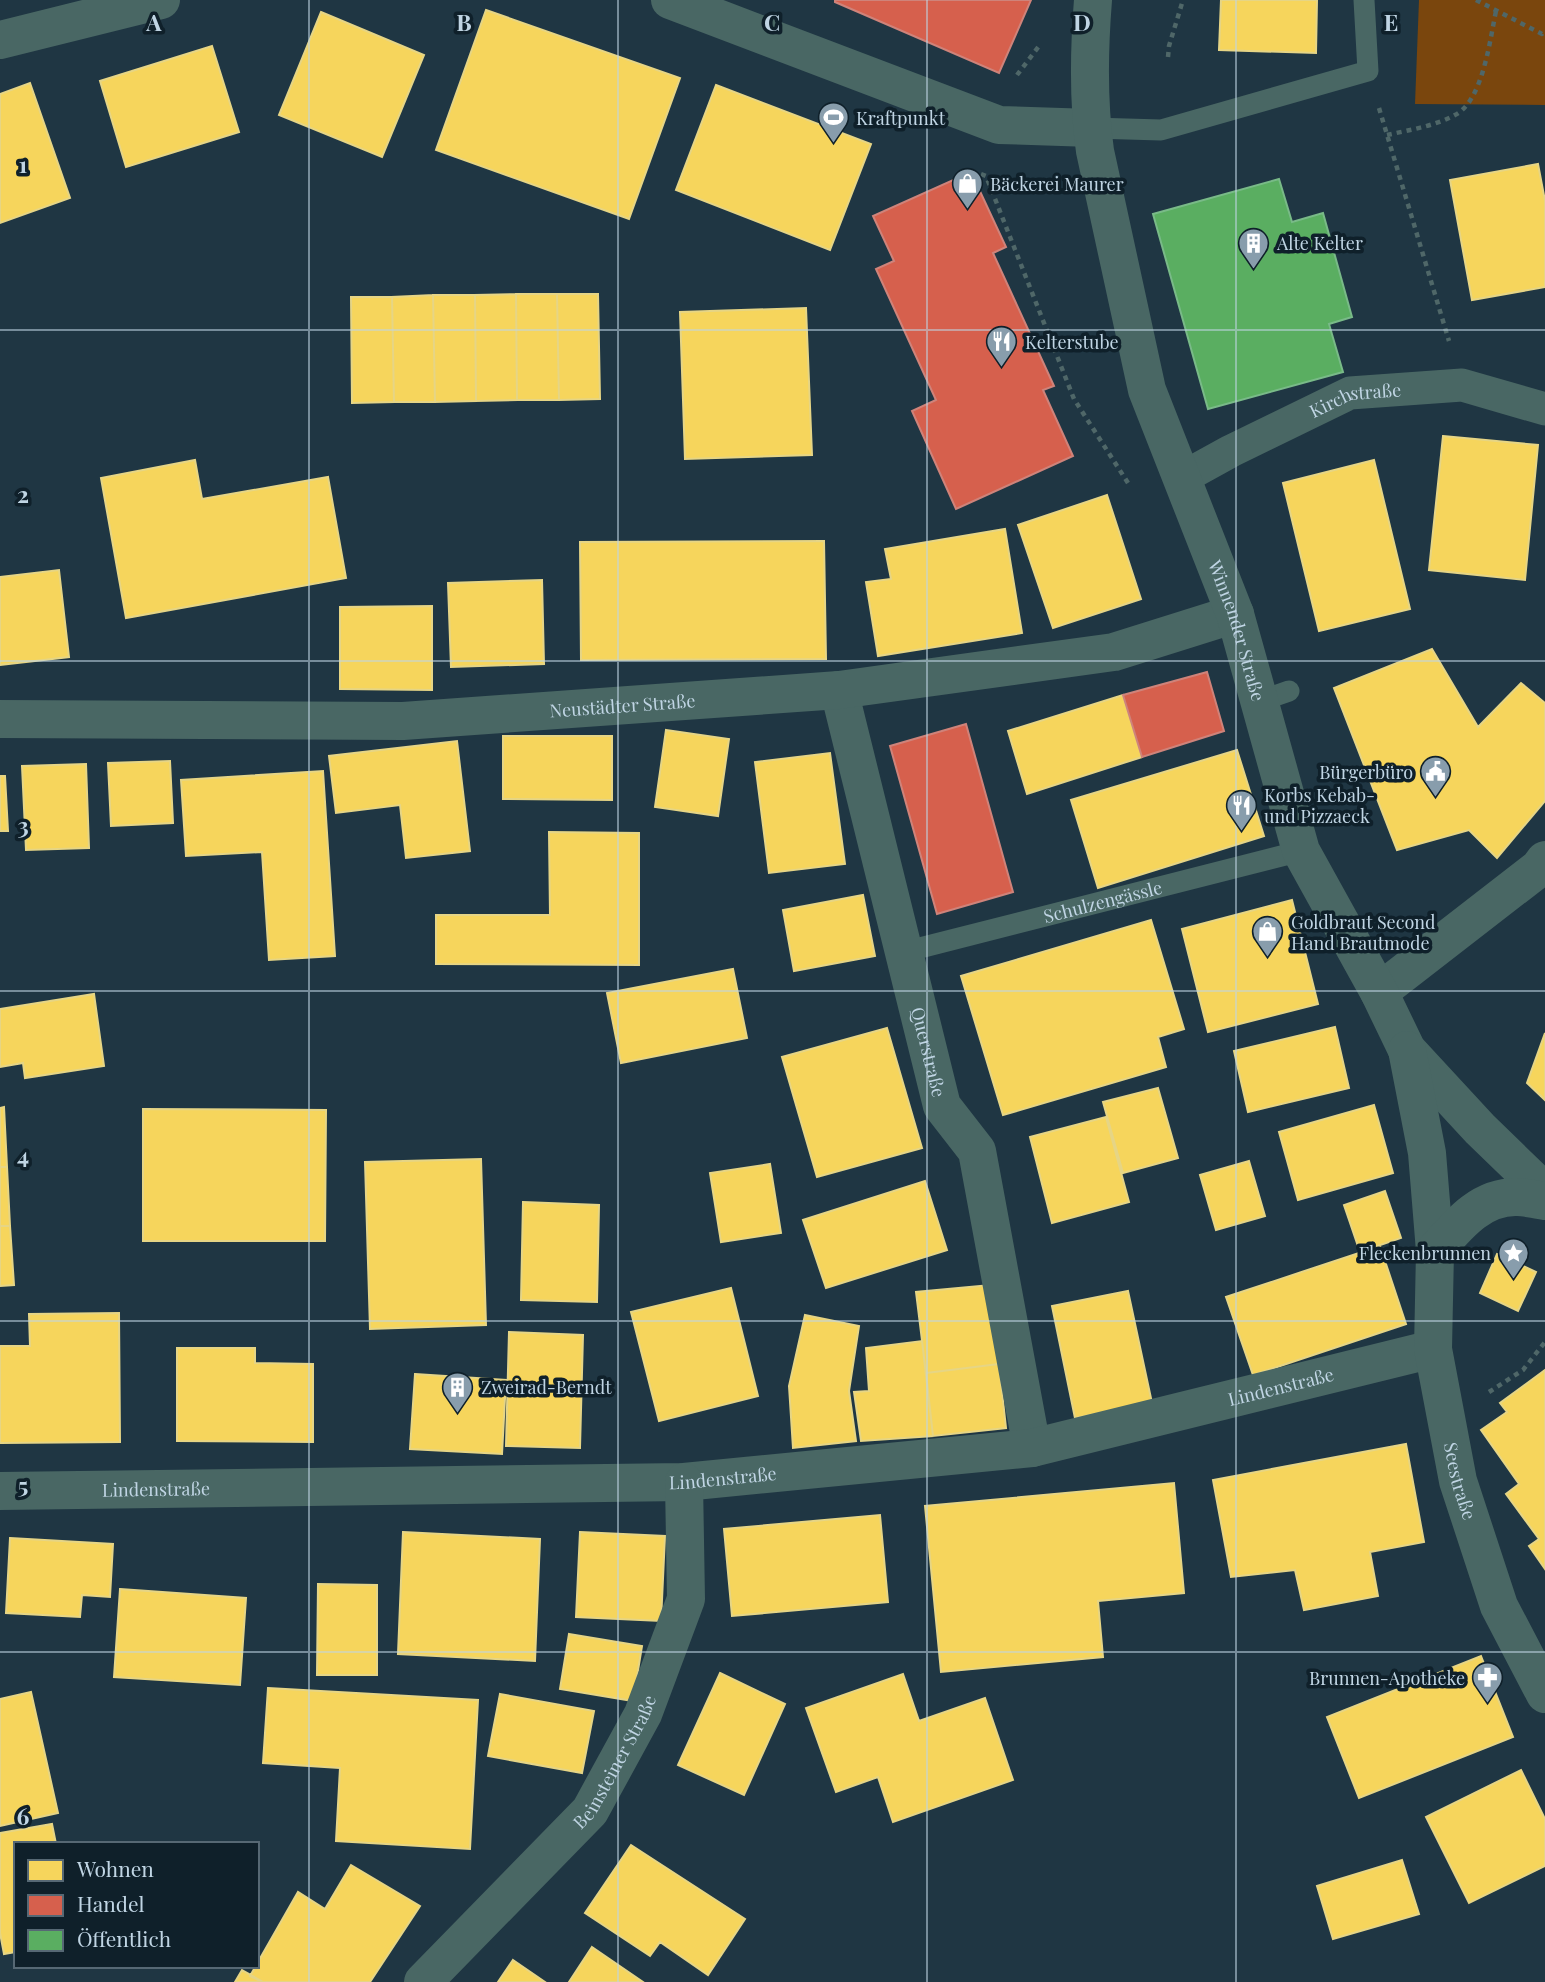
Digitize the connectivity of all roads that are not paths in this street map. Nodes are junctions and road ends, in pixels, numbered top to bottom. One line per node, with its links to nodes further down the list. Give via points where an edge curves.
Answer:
1 (161, 0): 5 (street)
2 (670, 0): 6 (street, via 999,125)
3 (1093, 0): 6 (street, Winnender Straße, via 1089,45)
4 (1364, 0): 6 (lane, via 1368,71 1161,130)
5 (0, 40)
6 (1092, 128): 8 (street, Winnender Straße, via 1147,390)
7 (1545, 409): 8 (street, Kirchstraße, via 1462,385 1350,393)
8 (1182, 478): 9 (street, Winnender Straße)
9 (1235, 614): 10 (street, Neustädter Straße, via 1114,652); 12 (street, Winnender Straße, via 1274,696)
10 (839, 690): 11 (street, Neustädter Straße, via 402,721); 14 (street, Querstraße)
11 (0, 719)
12 (1301, 851): 14 (lane, Schulzengässle); 15 (street, Winnender Straße)
13 (1545, 860): 15 (street)
14 (904, 951): 21 (street, Querstraße, via 942,1106 977,1151)
15 (1379, 992): 16 (street, Winnender Straße)
16 (1407, 1050): 17 (street, Winnender Straße); 19 (street, Seestraße, via 1427,1153)
17 (1545, 1192)
18 (1545, 1201): 19 (street, via 1516,1196 1485,1203)
19 (1435, 1251): 20 (street, Seestraße)
20 (1433, 1349): 21 (street, Lindenstraße); 24 (street, Seestraße, via 1458,1481 1499,1606)
21 (1032, 1447): 22 (street, Lindenstraße)
22 (684, 1482): 23 (street, Lindenstraße); 25 (street, Beinsteiner Straße, via 686,1599 643,1714 590,1811)
23 (0, 1491)
24 (1545, 1694)
25 (423, 1982)

